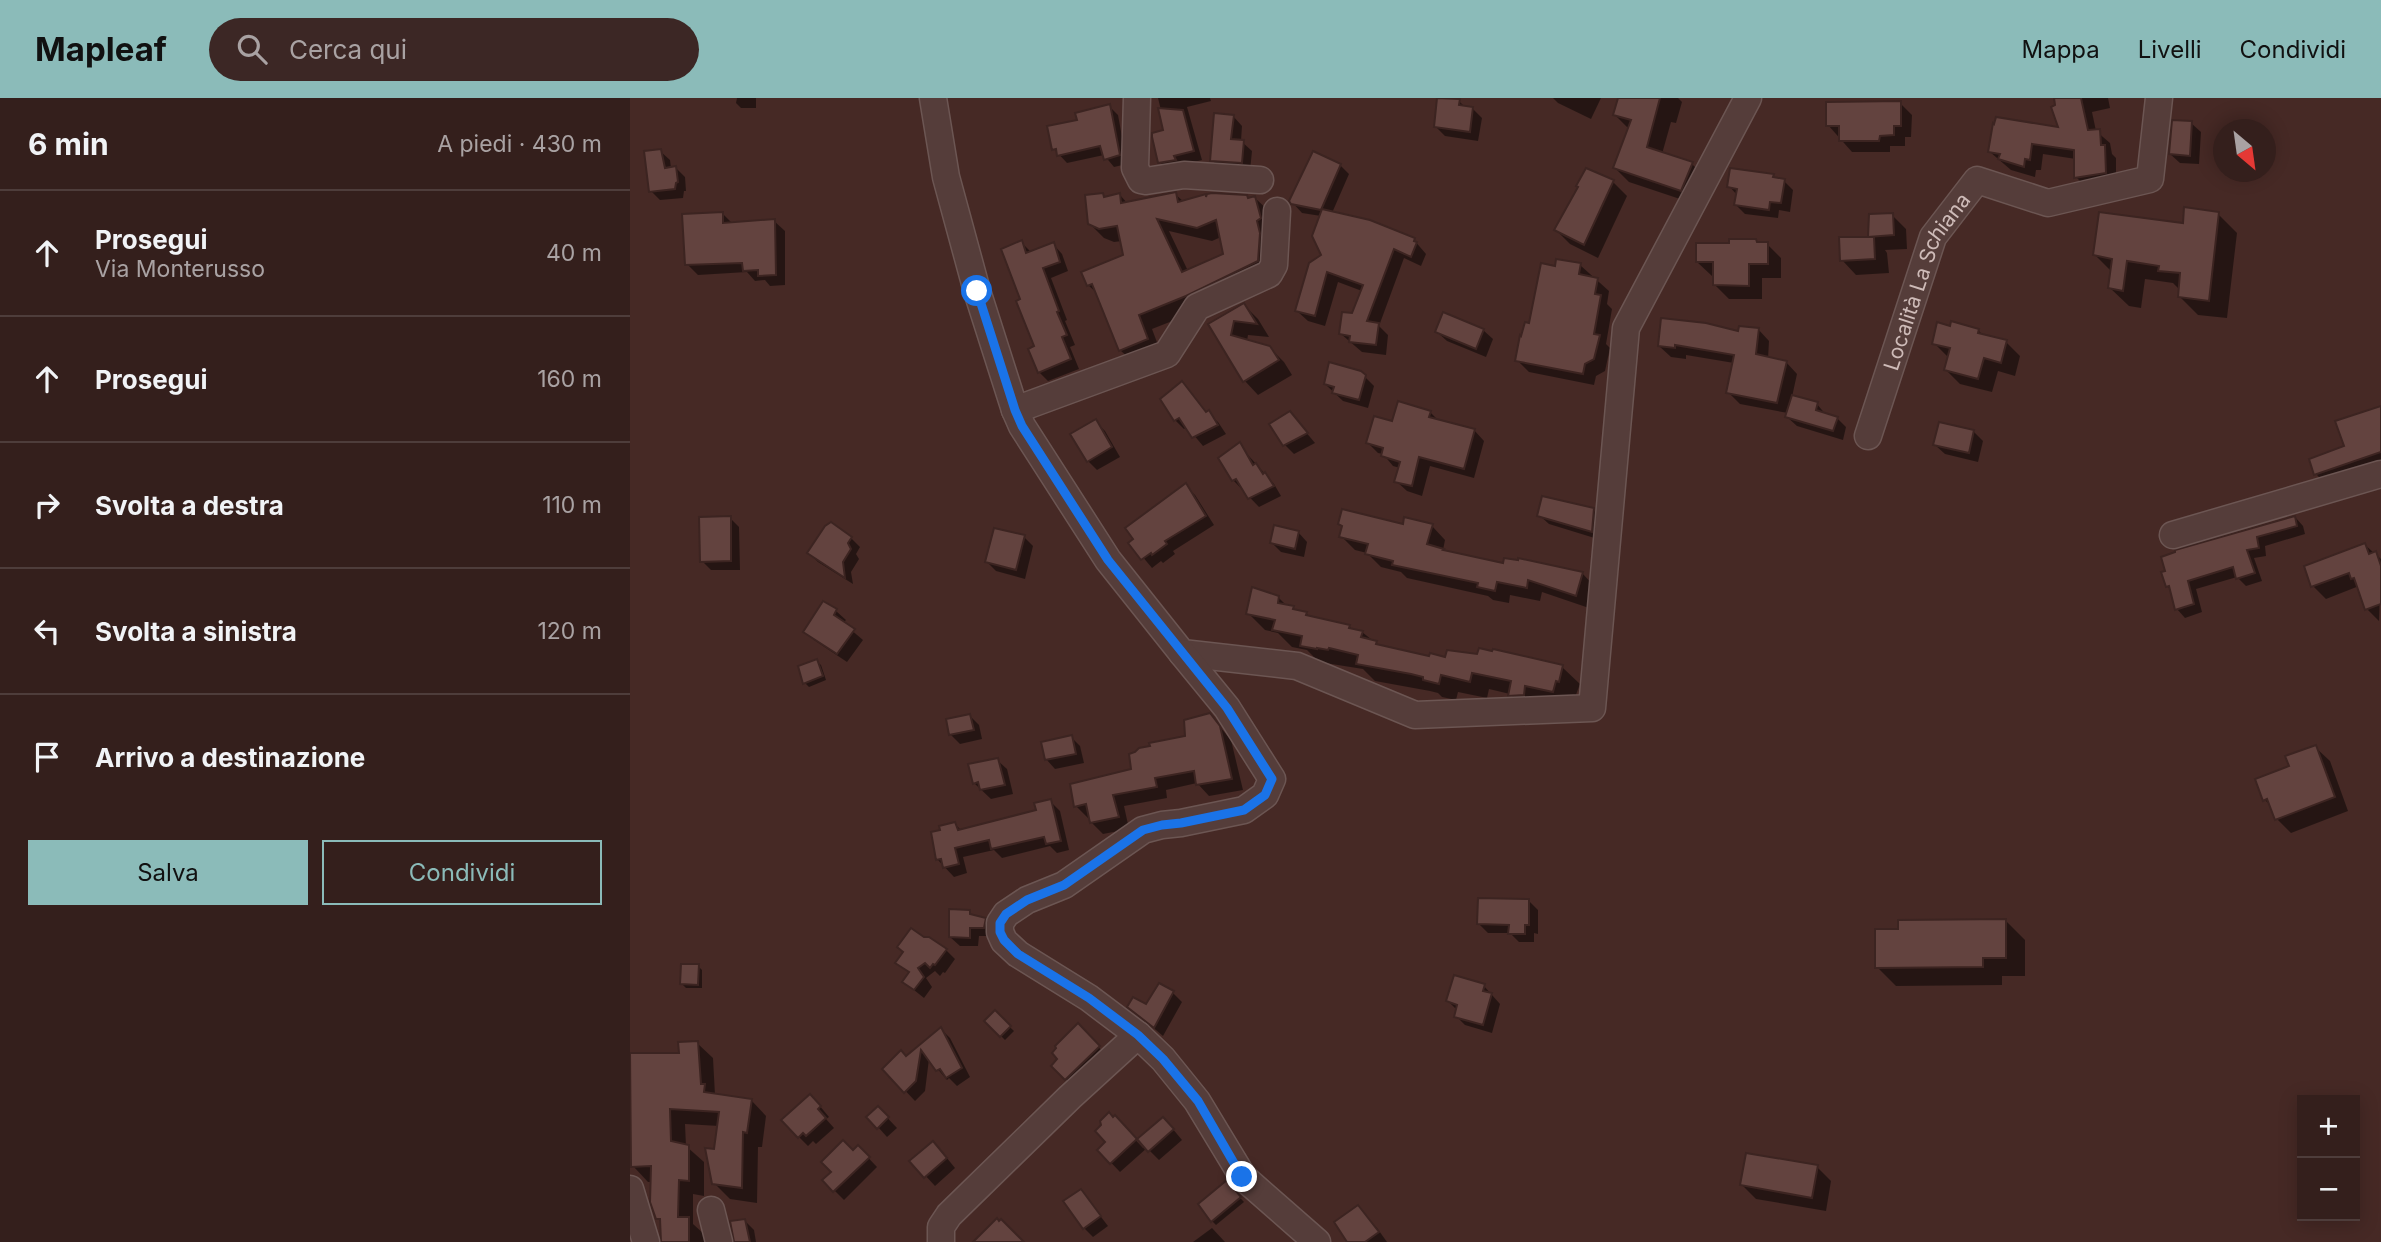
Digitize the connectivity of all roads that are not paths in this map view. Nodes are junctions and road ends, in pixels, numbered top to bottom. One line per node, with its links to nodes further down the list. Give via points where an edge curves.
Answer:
1 (933, 98): 7 (street, via 946,177)
2 (1137, 98): 5 (street, via 1135,168 1141,180 1184,175)
3 (1748, 98): 11 (street, via 1626,328 1592,708 1415,715 1297,666)
4 (2159, 98): 8 (street, Località La Schiana, via 2150,179 2048,203 1976,180 1933,237)
5 (1260, 180)
6 (1277, 211): 7 (street, via 1274,265 1269,274 1197,307 1167,355)
7 (1015, 410): 11 (street, via 1108,560)
8 (1868, 436)
9 (2381, 474): 10 (street)
10 (2173, 535)
11 (1182, 653): 12 (street, via 1227,708 1272,779 1265,795 1244,810 1143,830 1064,885 1027,900 1000,923 1004,940 1018,954)
12 (1138, 1035): 17 (street, via 950,1215 941,1227); 18 (street, via 1198,1101 1242,1177)
13 (630, 1189): 15 (street)
14 (711, 1210): 16 (street)
15 (646, 1242)
16 (719, 1242)
17 (941, 1242)
18 (1317, 1242)

